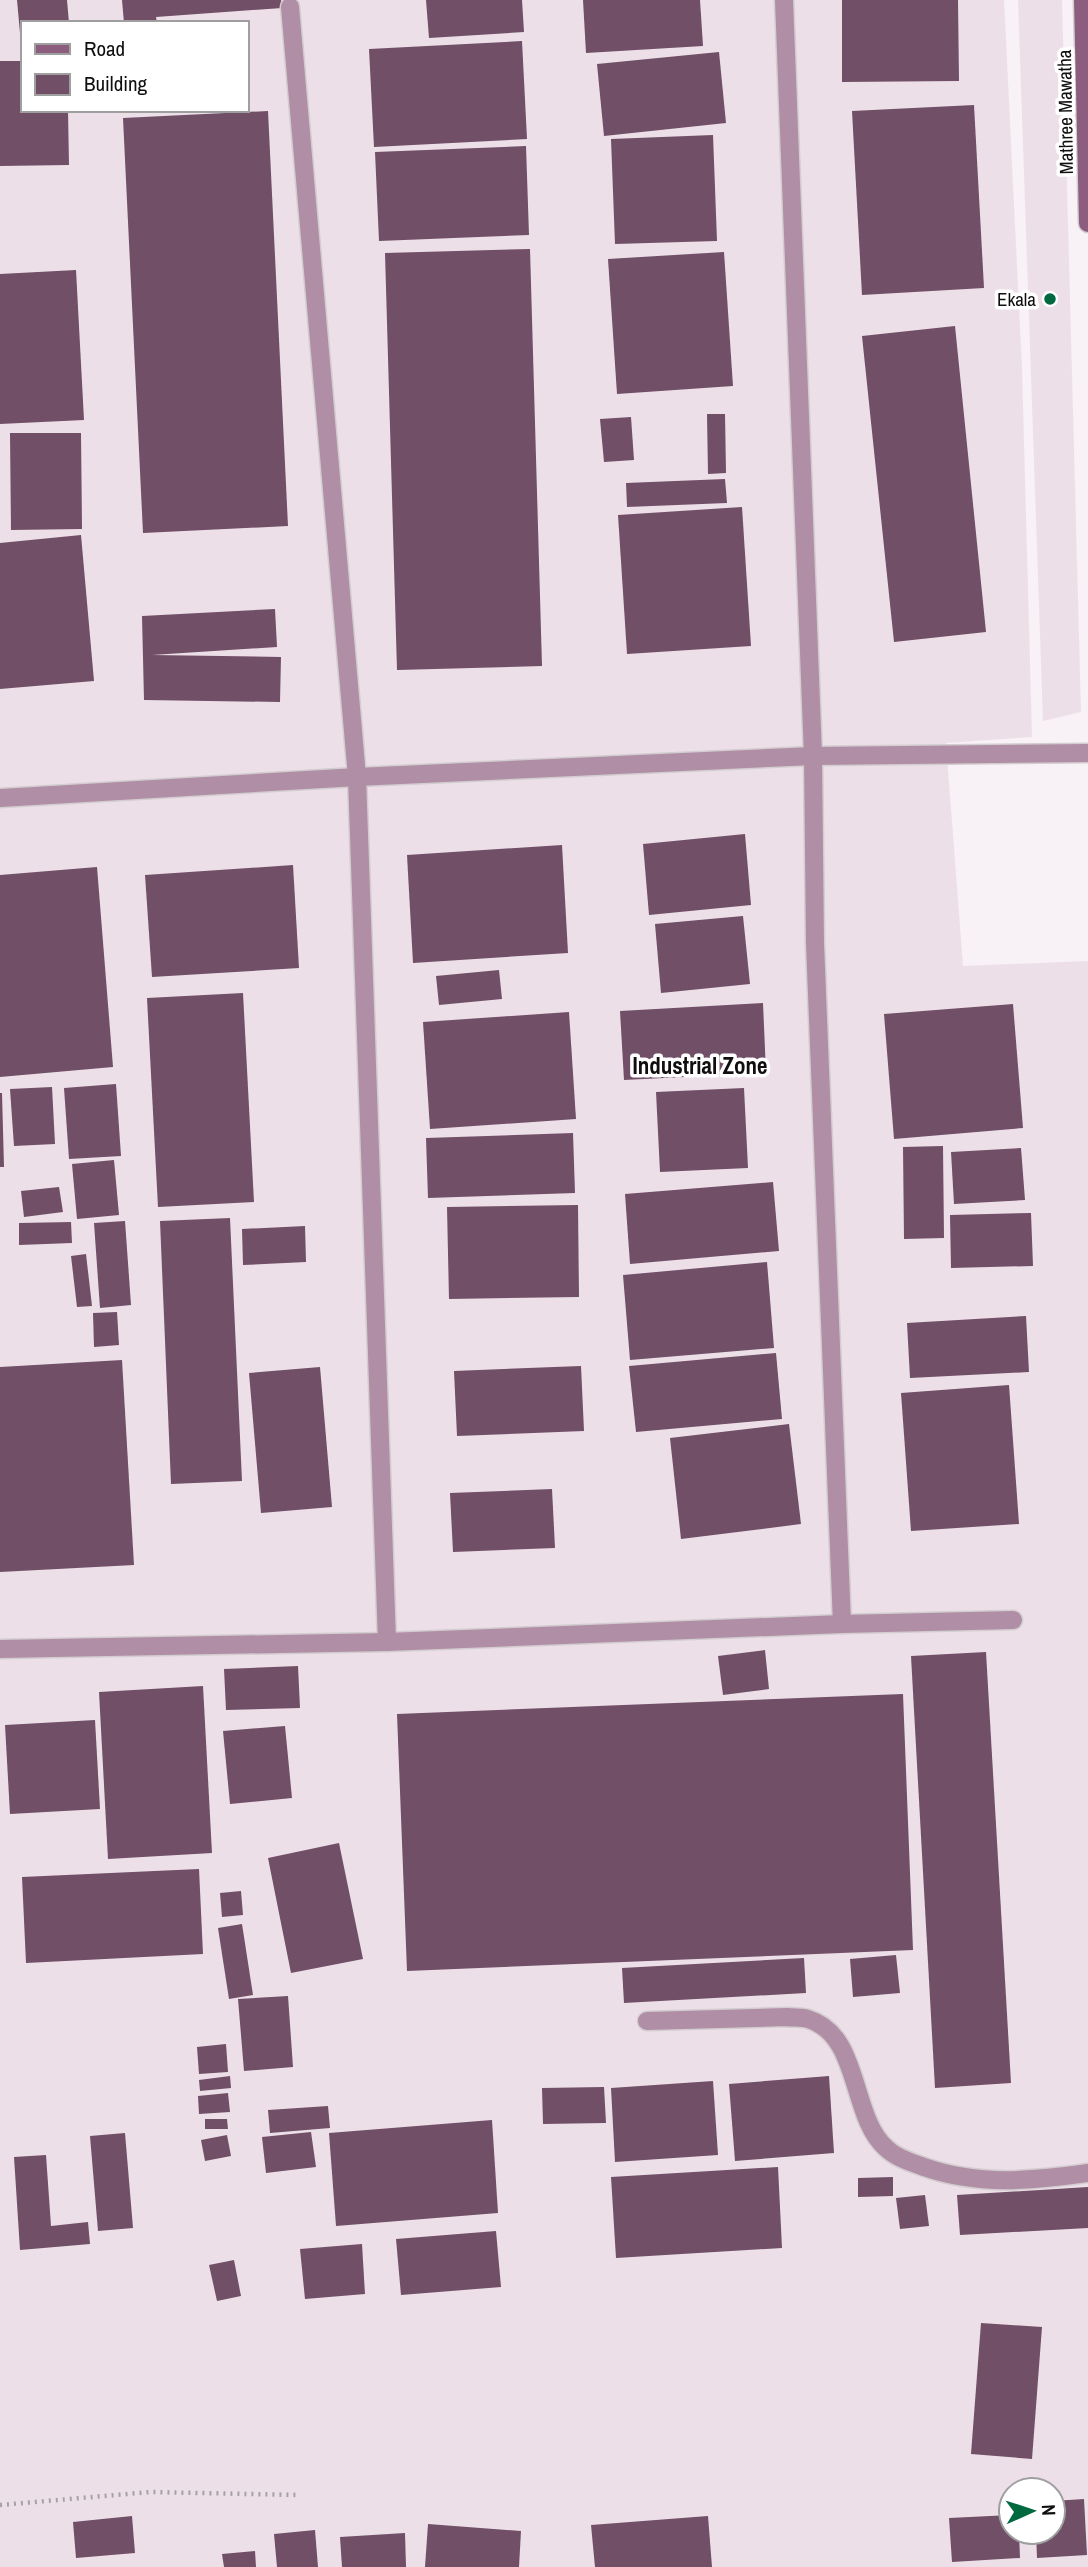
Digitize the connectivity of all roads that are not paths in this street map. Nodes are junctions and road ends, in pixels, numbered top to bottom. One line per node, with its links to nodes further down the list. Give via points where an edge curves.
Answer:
1 (784, 0): 6 (lane)
2 (1083, 0): 4 (street, Mathree Mawatha)
3 (290, 7): 7 (lane)
4 (1088, 223)
5 (1088, 753): 6 (lane)
6 (813, 757): 7 (lane); 10 (lane, via 815,943)
7 (357, 777): 8 (lane); 11 (lane)
8 (0, 799)
9 (1013, 1620): 10 (lane)
10 (842, 1624): 11 (lane)
11 (387, 1642): 12 (lane)
12 (0, 1649)
13 (647, 2021): 14 (lane, via 809,2019 837,2041 868,2124 897,2157 963,2178 1003,2181)
14 (1088, 2173)

